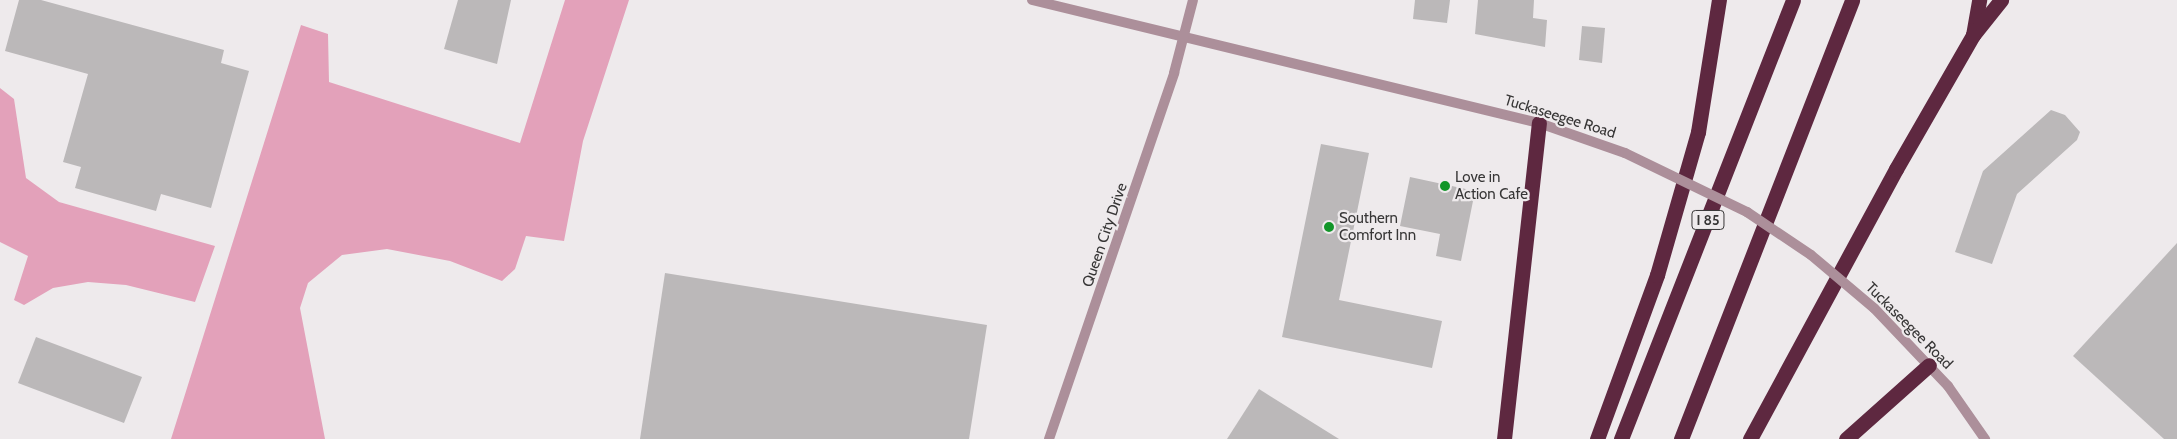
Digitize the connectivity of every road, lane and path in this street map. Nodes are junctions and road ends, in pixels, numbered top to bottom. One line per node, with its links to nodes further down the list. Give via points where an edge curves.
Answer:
1 (1032, 0): 9 (street, Tuckaseegee Road)
2 (1193, 0): 9 (street, Queen City Drive)
3 (1719, 0): 14 (highway, via 1698,132 1657,275)
4 (1793, 0): 15 (highway, I 85)
5 (1852, 0): 16 (highway)
6 (1979, 0): 8 (highway)
7 (2001, 0): 8 (highway)
8 (1972, 35): 17 (highway)
9 (1184, 38): 10 (street, Tuckaseegee Road); 12 (street, Queen City Drive)
10 (1539, 123): 11 (street, Tuckaseegee Road, bridge, via 1625,153 1747,212 1811,255 1874,308); 13 (highway)
11 (1929, 365): 18 (highway); 19 (street, Tuckaseegee Road)
12 (1049, 439)
13 (1504, 439)
14 (1598, 439)
15 (1621, 439)
16 (1681, 439)
17 (1750, 439)
18 (1846, 439)
19 (1985, 439)

